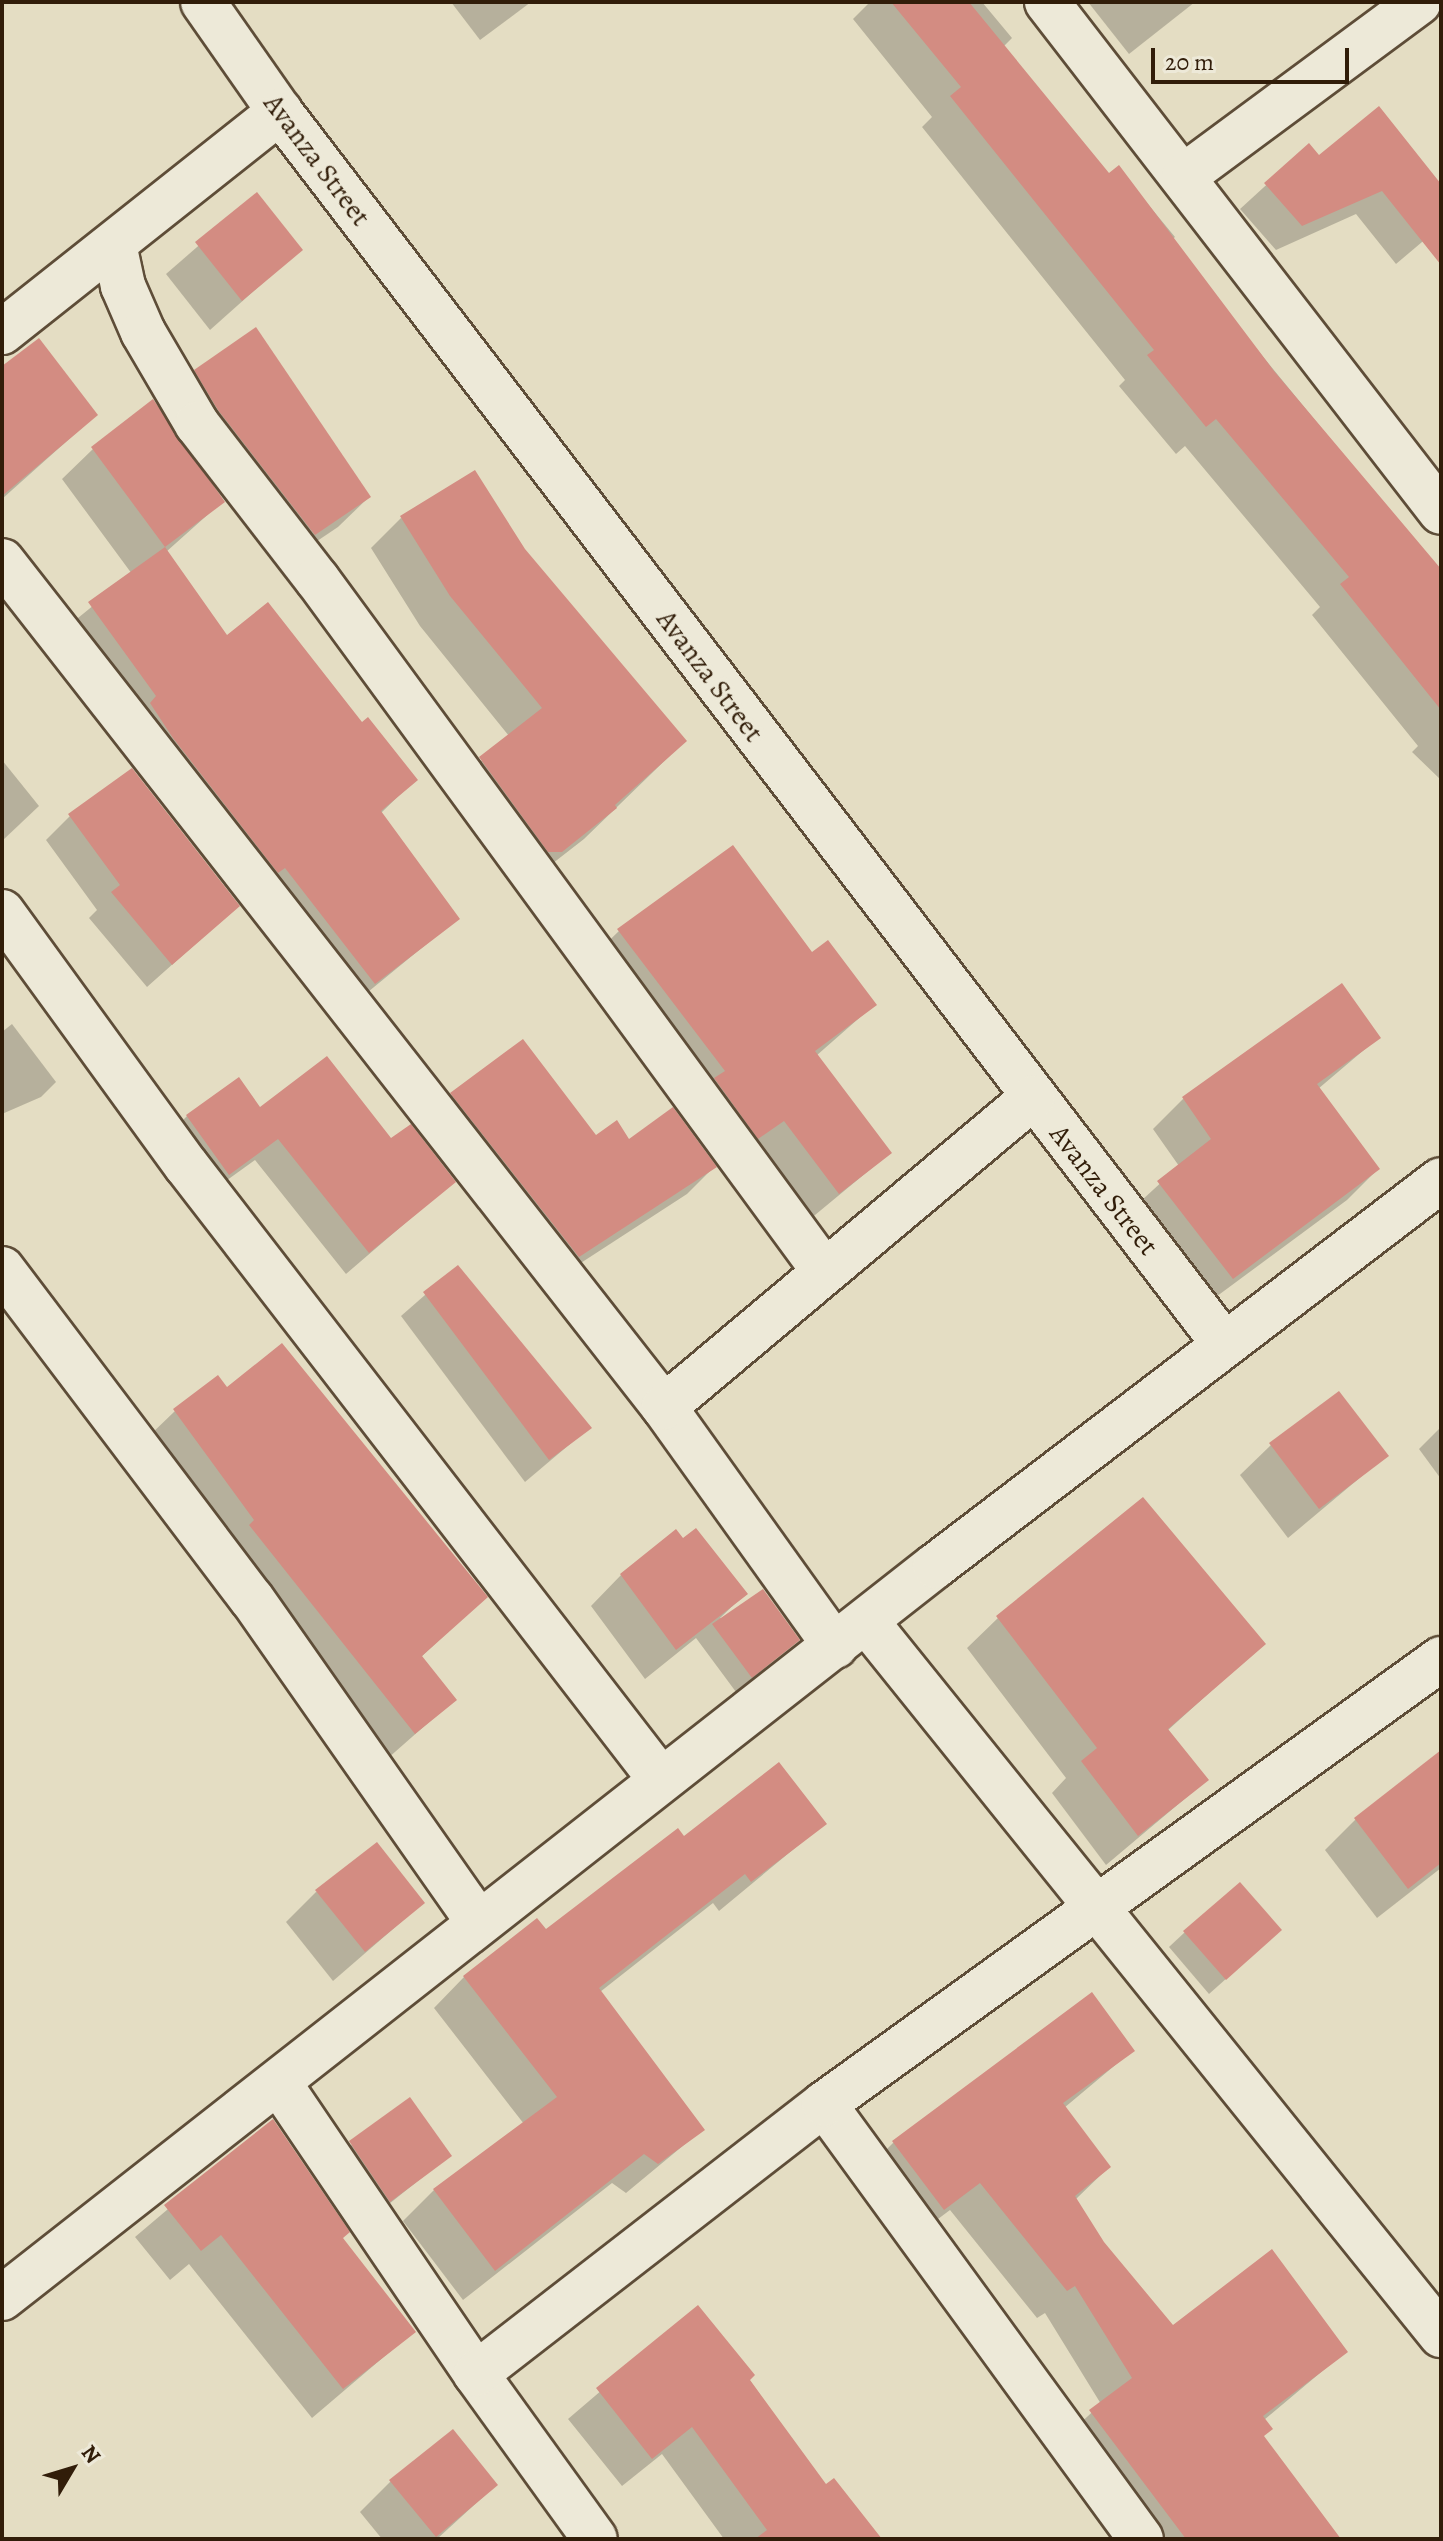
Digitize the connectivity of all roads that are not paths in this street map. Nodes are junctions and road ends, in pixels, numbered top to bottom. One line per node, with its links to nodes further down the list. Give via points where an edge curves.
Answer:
1 (203, 2): 6 (street, Avanza Street)
2 (1047, 2): 7 (street)
3 (1419, 2): 7 (street)
4 (1436, 2): 5 (street)
5 (1441, 9)
6 (280, 112): 8 (street); 13 (street, Avanza Street)
7 (1184, 176): 10 (street)
8 (114, 244): 9 (street); 16 (street, via 123,286 143,332 197,424 317,579)
9 (2, 332)
10 (1441, 512)
11 (2, 561): 18 (street)
12 (2, 912): 21 (street, via 186,1165)
13 (1032, 1098): 16 (street); 17 (street, Avanza Street)
14 (1441, 1180): 17 (street)
15 (2, 1269): 23 (street, via 252,1599)
16 (824, 1271): 18 (street)
17 (1224, 1344): 19 (street)
18 (664, 1407): 19 (street)
19 (851, 1634): 21 (street); 22 (street)
20 (1437, 1670): 22 (street)
21 (661, 1780): 23 (street)
22 (1098, 1907): 25 (street); 26 (street)
23 (478, 1922): 24 (street)
24 (279, 2083): 27 (street); 29 (street)
25 (824, 2104): 29 (street); 31 (street)
26 (1428, 2288): 28 (street)
27 (2, 2298)
28 (1441, 2335)
29 (476, 2374): 30 (street)
30 (595, 2539)
31 (1141, 2539)

